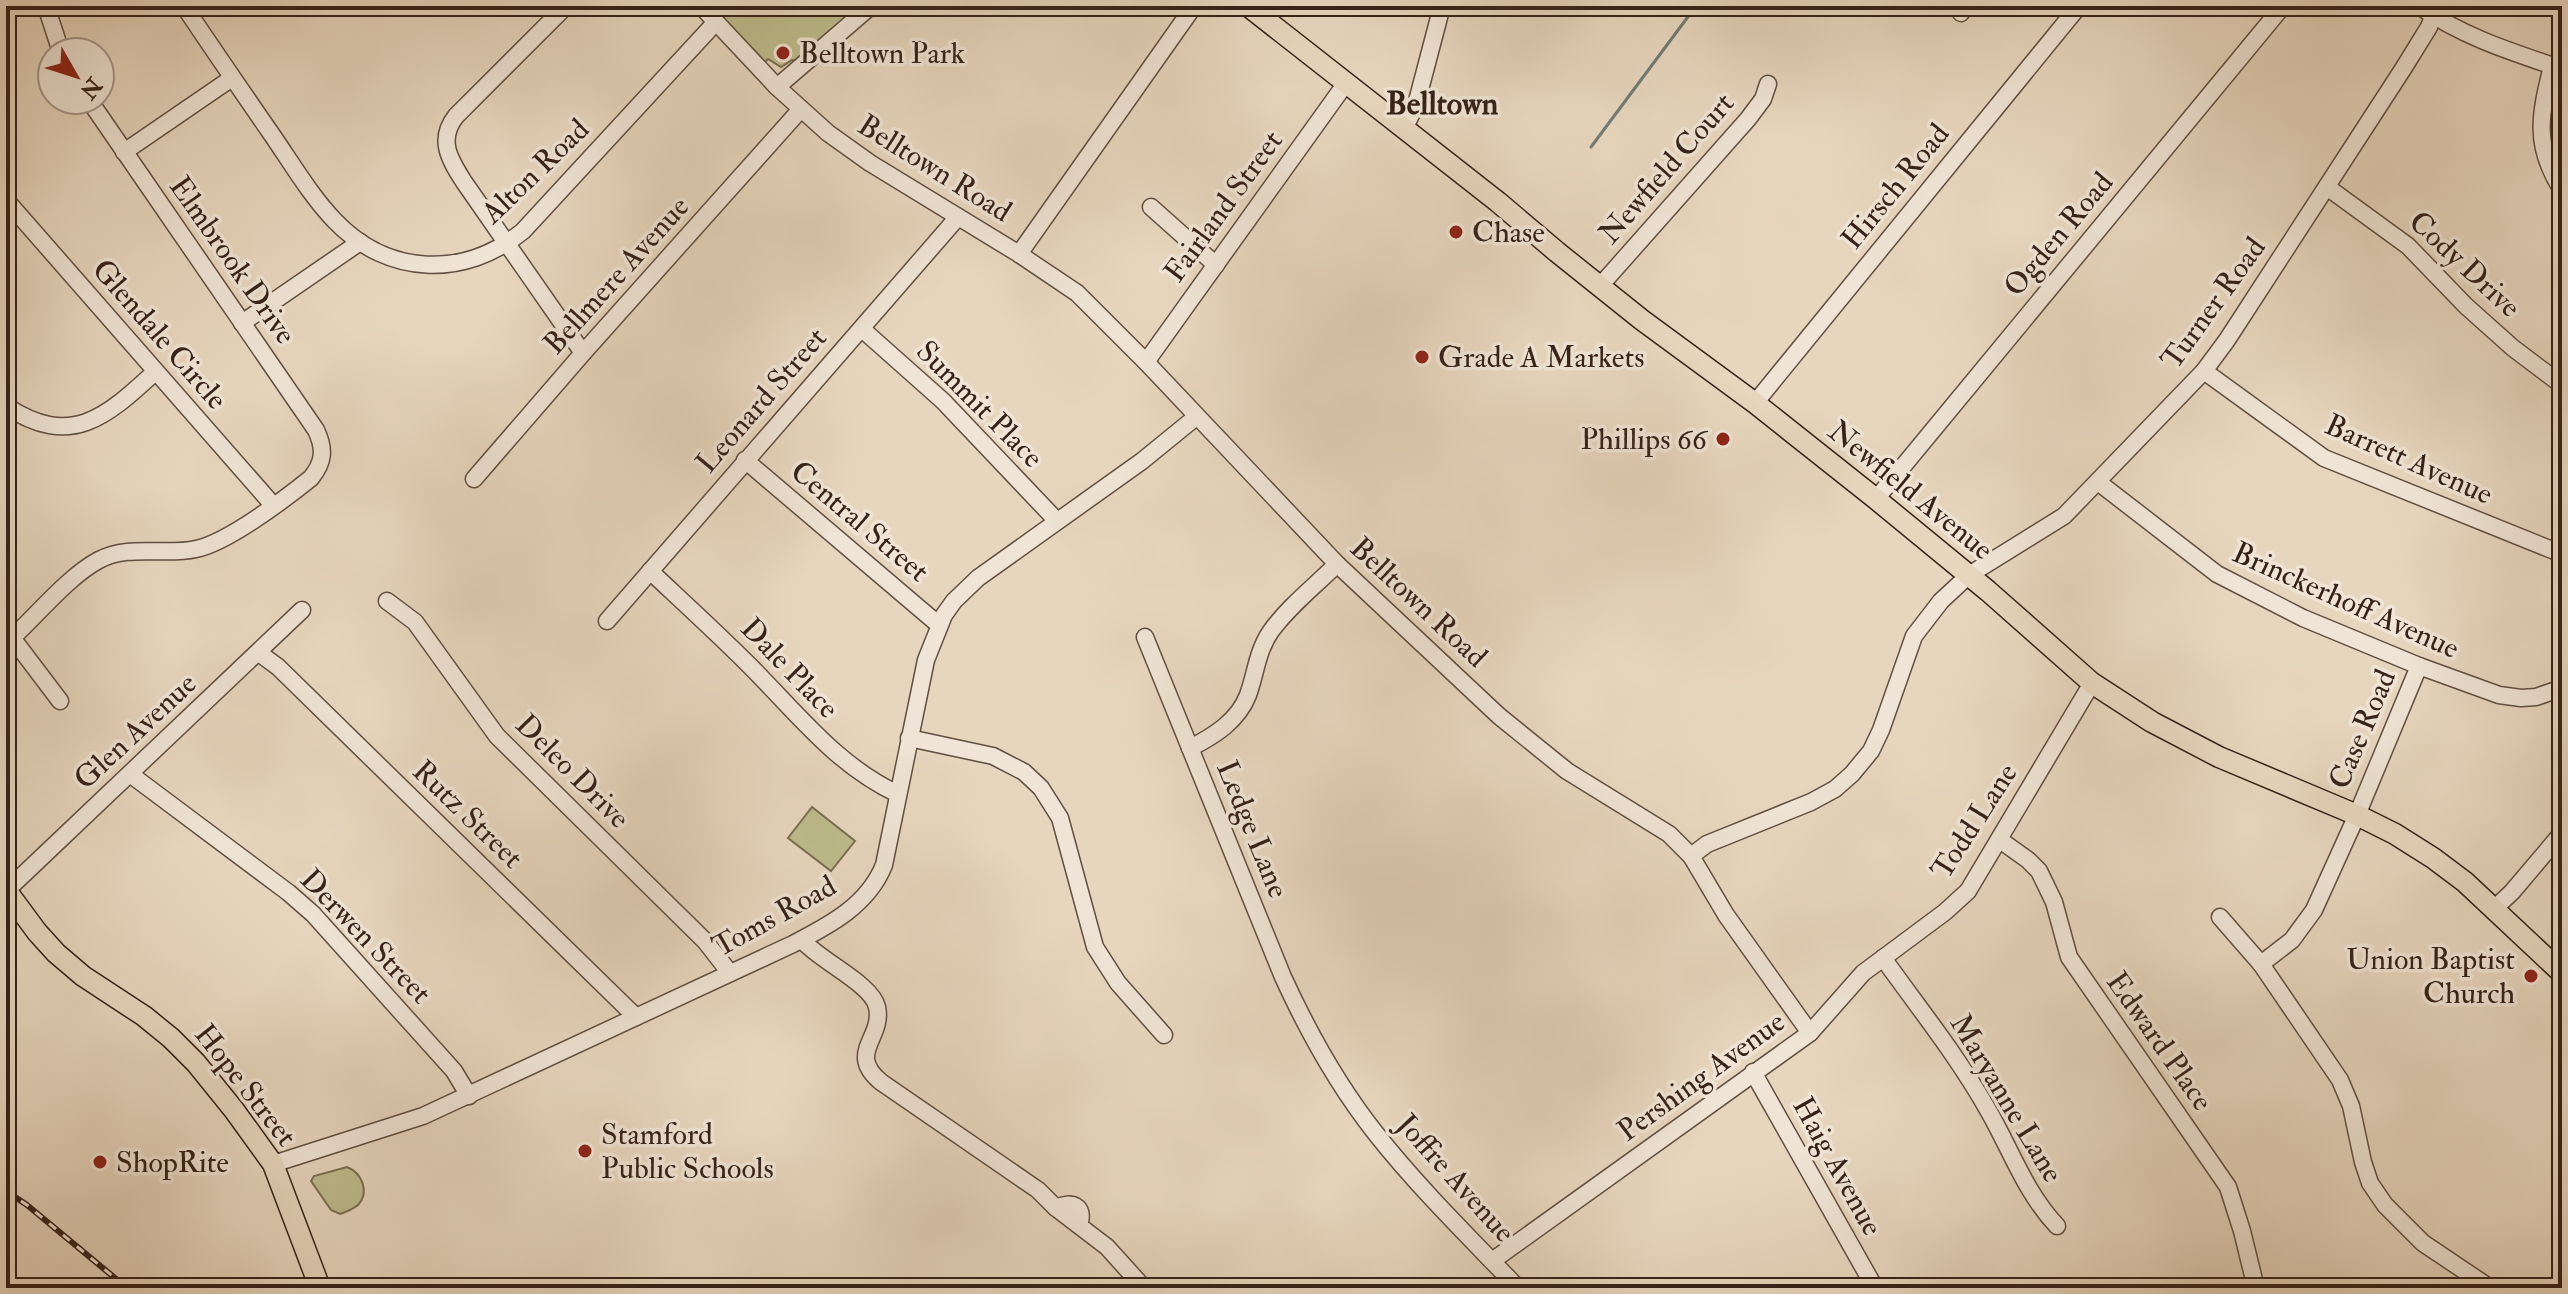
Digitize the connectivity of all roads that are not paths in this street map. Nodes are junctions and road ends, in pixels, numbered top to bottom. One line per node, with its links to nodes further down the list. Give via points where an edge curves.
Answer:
1 (46, 6): 13 (street)
2 (184, 6): 15 (street, Alton Road)
3 (566, 6): 29 (street, via 447,131 446,148 456,169)
4 (701, 6): 12 (street, Belltown Road)
5 (871, 6): 18 (street)
6 (1194, 6): 30 (street)
7 (1248, 6): 16 (main road, Newfield Avenue)
8 (1442, 6): 21 (street, via 1416,105)
9 (2079, 6): 40 (street, Hirsch Road)
10 (2283, 6): 46 (street, Ogden Road)
11 (2429, 9): 14 (street, via 2489,45); 23 (street, Turner Road, via 2422,38)
12 (715, 23): 18 (street, Belltown Road); 29 (street, Alton Road)
13 (56, 36)
14 (2557, 68): 24 (street, via 2541,118 2541,136)
15 (232, 78): 22 (street); 28 (street, Alton Road, via 322,205)
16 (1346, 83): 21 (main road, Newfield Avenue); 31 (street, Fairland Street)
17 (1768, 84): 32 (street, Newfield Court, via 1748,119)
18 (777, 87): 19 (street, Belltown Road)
19 (801, 109): 27 (street, Belltown Road, via 870,163); 35 (street, Bellmere Avenue)
20 (100, 116): 22 (street, Elmbrook Drive)
21 (1404, 129): 32 (main road, Newfield Avenue)
22 (124, 152): 33 (street, Elmbrook Drive)
23 (2327, 187): 37 (street, Turner Road); 39 (street, Cody Drive, via 2408,246 2466,306)
24 (2562, 190)
25 (6, 200): 38 (street, Glendale Circle)
26 (1151, 207): 31 (street)
27 (958, 217): 30 (street, Belltown Road); 34 (street, Leonard Street)
28 (360, 242): 29 (street, Alton Road, via 385,255 436,267); 33 (street)
29 (507, 243): 35 (street)
30 (1019, 254): 36 (street, Belltown Road, via 1077,293)
31 (1216, 265): 36 (street, Fairland Street)
32 (1600, 286): 40 (main road, Newfield Avenue)
33 (242, 323): 47 (street, Elmbrook Drive, via 321,441 317,470)
34 (862, 329): 43 (street, Leonard Street); 48 (street, Summit Place, via 943,401)
35 (583, 353): 44 (street, Bellmere Avenue)
36 (1146, 362): 42 (street, Belltown Road)
37 (2204, 371): 45 (street, Turner Road); 49 (street, Barrett Avenue, via 2324,458)
38 (155, 372): 41 (street, via 111,411 69,428 42,425); 47 (street, Glendale Circle)
39 (2562, 385)
40 (1755, 403): 46 (main road, Newfield Avenue)
41 (6, 406)
42 (1196, 417): 48 (street, Toms Road); 50 (street, Belltown Road)
43 (745, 460): 51 (street, Leonard Street); 56 (street, Central Street)
44 (474, 479)
45 (2098, 482): 52 (street, Turner Road, via 2064,516); 60 (street, Brinckerhoff Avenue, via 2195,559 2242,588)
46 (1876, 499): 52 (main road, Newfield Avenue)
47 (273, 505): 57 (street, via 210,546 122,552 97,561)
48 (1057, 521): 56 (street, Toms Road, via 964,590)
49 (2562, 554)
50 (1337, 564): 65 (street, Ledge Lane, via 1273,628 1233,719); 71 (street, Belltown Road, via 1533,747 1669,834)
51 (650, 571): 55 (street, Leonard Street); 67 (street, Dale Place, via 841,760)
52 (1969, 575): 61 (main road, Newfield Avenue); 71 (street, via 1914,636 1881,730 1852,774 1824,796 1707,844)
53 (387, 601): 78 (street, Deleo Drive, via 415,622 497,736 705,941)
54 (302, 610): 59 (street, Glen Avenue)
55 (607, 621)
56 (939, 625): 64 (street, Toms Road)
57 (9, 634): 63 (street)
58 (1145, 637): 65 (street)
59 (259, 653): 66 (street, Glen Avenue); 80 (street, Rutz Street)
60 (2419, 666): 62 (street, Brinckerhoff Avenue, via 2499,695 2521,698); 68 (street, Case Road)
61 (2092, 683): 68 (main road, Newfield Avenue, via 2219,757); 70 (street, Todd Lane)
62 (2556, 691)
63 (60, 701)
64 (909, 738): 67 (street, Toms Road); 82 (street, via 993,756 1041,788 1060,818 1095,947 1118,983)
65 (1190, 748): 85 (street, Ledge Lane, via 1306,1029)
66 (130, 774): 72 (street, Glen Avenue); 84 (street, Derwen Street, via 313,914 454,1071)
67 (898, 794): 75 (street, Toms Road, via 887,855 874,886 853,908)
68 (2357, 815): 73 (main road, Newfield Avenue, via 2433,858); 77 (street, Case Road, via 2305,924)
69 (2562, 833): 73 (street)
70 (2000, 840): 76 (street, Todd Lane, via 1968,891); 93 (street, Edward Place, via 2039,871 2069,957 2228,1187)
71 (1691, 856): 81 (street, Pershing Avenue)
72 (6, 891): 86 (main road, Hope Street, via 64,960 185,1051)
73 (2495, 908): 79 (main road, Newfield Avenue)
74 (2220, 917): 77 (street)
75 (802, 940): 78 (street, Toms Road); 90 (street, via 873,995 878,1011 865,1058 870,1072 1038,1190 1107,1247)
76 (1883, 958): 81 (street, Todd Lane); 87 (street, Maryanne Lane, via 1969,1080 2039,1206)
77 (2261, 964): 94 (street, via 2340,1080 2370,1183 2385,1205 2423,1243)
78 (730, 973): 80 (street, Toms Road)
79 (2562, 973)
80 (636, 1017): 84 (street, Toms Road)
81 (1810, 1033): 83 (street, Pershing Avenue)
82 (1164, 1035)
83 (1753, 1072): 88 (street, Pershing Avenue); 92 (street, Haig Avenue)
84 (469, 1096): 86 (street, Toms Road)
85 (1355, 1103): 88 (street, Joffre Avenue, via 1377,1135)
86 (273, 1164): 89 (main road, Hope Street)
87 (2057, 1226)
88 (1492, 1261): 91 (street, Joffre Avenue)
89 (320, 1288)
90 (1144, 1288)
91 (1518, 1288)
92 (1875, 1288)
93 (2256, 1288)
94 (2490, 1288)

